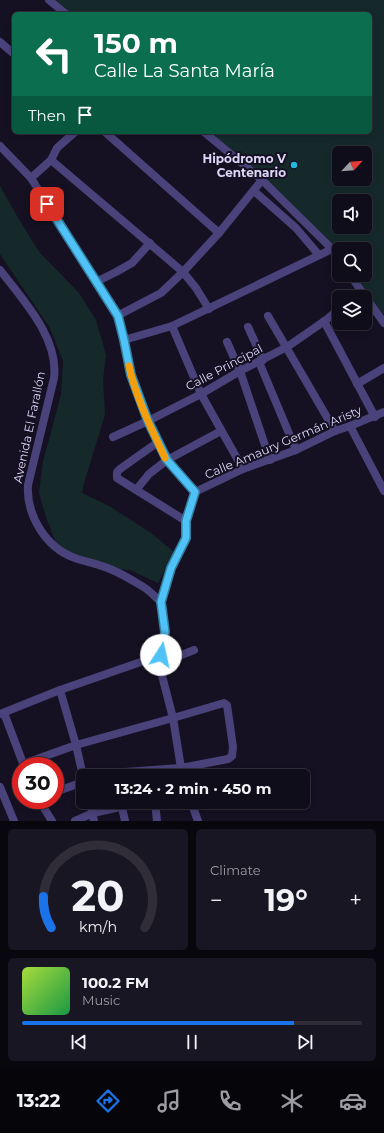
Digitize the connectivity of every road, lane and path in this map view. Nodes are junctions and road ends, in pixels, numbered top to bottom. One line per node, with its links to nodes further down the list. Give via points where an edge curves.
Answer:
1 (49, 0): 2 (street)
2 (64, 12)
3 (0, 42): 4 (street)
4 (12, 52)
5 (73, 134): 9 (street, via 57,148)
6 (107, 134): 13 (street)
7 (206, 134): 11 (street)
8 (0, 146): 10 (street)
9 (51, 160): 10 (street); 14 (street)
10 (31, 178): 19 (street)
11 (262, 180): 12 (street); 15 (street)
12 (254, 191): 13 (street); 16 (street, via 296,228)
13 (220, 233): 18 (street)
14 (150, 243): 18 (street); 19 (street, via 132,263)
15 (332, 249): 16 (street)
16 (319, 254): 21 (street)
17 (0, 270): 53 (street, Avenida El Farallón, via 38,322 51,349 54,364 54,378 28,485 27,495 37,522 44,536 66,555 122,574)
18 (183, 272): 21 (street); 23 (street, via 161,293)
19 (96, 282): 23 (street)
20 (372, 306): 26 (street)
21 (209, 309): 27 (street)
22 (332, 315): 25 (street, Calle Principal)
23 (118, 316): 29 (street)
24 (268, 316): 31 (street)
25 (324, 321): 31 (street, Calle Principal); 35 (street)
26 (384, 323)
27 (172, 326): 29 (street); 36 (street)
28 (248, 328): 32 (street)
29 (124, 340): 39 (street, via 131,375)
30 (227, 342): 34 (street)
31 (287, 347): 32 (street, Calle Principal); 41 (street)
32 (261, 361): 34 (street, Calle Principal); 45 (street)
33 (384, 368): 35 (street)
34 (240, 372): 36 (street, Calle Principal); 47 (street)
35 (358, 384): 38 (street)
36 (200, 394): 39 (street, Calle Principal); 42 (street)
37 (384, 412): 38 (street, Calle Amaury Germán Aristy)
38 (375, 417): 40 (street, Calle Amaury Germán Aristy)
39 (148, 421): 43 (street, Calle Principal); 44 (street)
40 (350, 426): 41 (street, Calle Amaury Germán Aristy); 50 (street)
41 (335, 430): 45 (street, Calle Amaury Germán Aristy)
42 (221, 431): 46 (street); 48 (street)
43 (113, 436)
44 (158, 442): 46 (street); 49 (street, via 117,472 117,478)
45 (296, 450): 47 (street, Calle Amaury Germán Aristy)
46 (167, 460): 49 (street); 51 (street)
47 (270, 460): 48 (street, Calle Amaury Germán Aristy)
48 (243, 469): 51 (street, Calle Amaury Germán Aristy)
49 (136, 490): 52 (street)
50 (384, 491)
51 (195, 492): 52 (street, Calle Amaury Germán Aristy)
52 (186, 521): 53 (street, Calle Amaury Germán Aristy, via 186,538 171,568)
53 (161, 602): 55 (street, Calle Amaury Germán Aristy, via 165,632)
54 (194, 650): 56 (street)
55 (161, 655): 56 (street, Calle Amaury Germán Aristy); 57 (street)
56 (159, 664): 59 (street)
57 (60, 690): 58 (street); 60 (street)
58 (2, 714): 61 (street)
59 (173, 718): 60 (street); 64 (street); 65 (street, via 224,702 227,705 232,756)
60 (76, 745): 62 (street); 63 (street)
61 (20, 757)
62 (44, 757)
63 (81, 769)
64 (182, 769)
65 (193, 769)
66 (76, 784): 68 (street)
67 (0, 787): 75 (street)
68 (64, 789)
69 (45, 809): 76 (street)
70 (116, 809): 74 (street)
71 (122, 809): 78 (street)
72 (156, 809): 79 (street)
73 (194, 809): 80 (street)
74 (93, 817): 77 (street)
75 (14, 821)
76 (52, 821)
77 (75, 821)
78 (125, 821)
79 (157, 821)
80 (198, 821)

